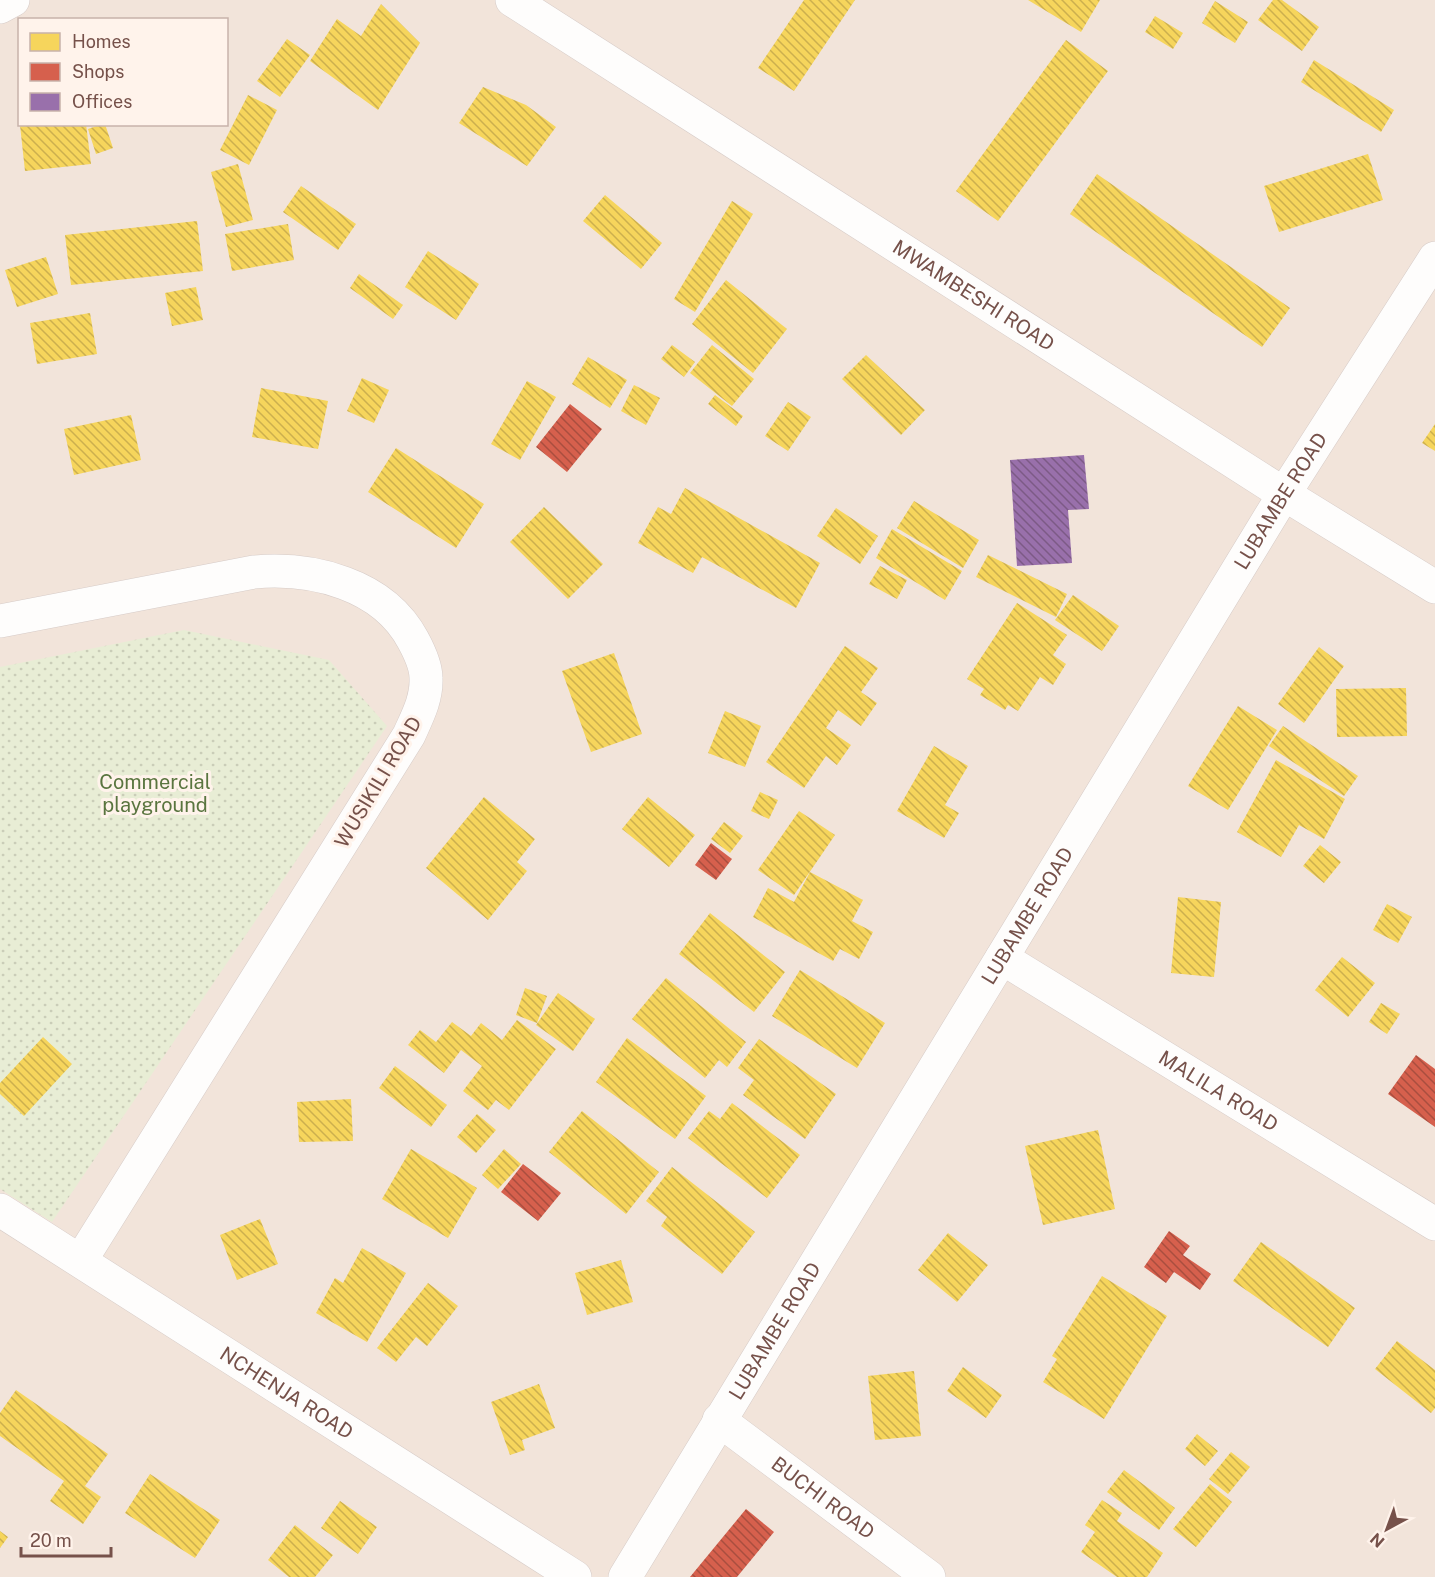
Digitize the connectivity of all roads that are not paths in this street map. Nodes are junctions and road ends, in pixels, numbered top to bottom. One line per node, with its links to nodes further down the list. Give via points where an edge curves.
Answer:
1 (13, 0): 3 (street)
2 (512, 0): 5 (street, MWAMBESHI ROAD)
3 (0, 7)
4 (1435, 258): 5 (street, LUBAMBE ROAD)
5 (1284, 494): 6 (street, MWAMBESHI ROAD); 8 (street, LUBAMBE ROAD)
6 (1435, 587)
7 (0, 621): 11 (street, WUSIKILI ROAD, via 254,572 319,574 377,599 404,622 419,651 426,678 422,707 409,735)
8 (1002, 958): 10 (street, MALILA ROAD); 12 (street, LUBAMBE ROAD)
9 (0, 1210): 11 (street, NCHENJA ROAD)
10 (1435, 1224)
11 (81, 1260): 13 (street, NCHENJA ROAD)
12 (719, 1420): 14 (street, LUBAMBE ROAD); 15 (street, BUCHI ROAD)
13 (575, 1577)
14 (625, 1577)
15 (929, 1577)

